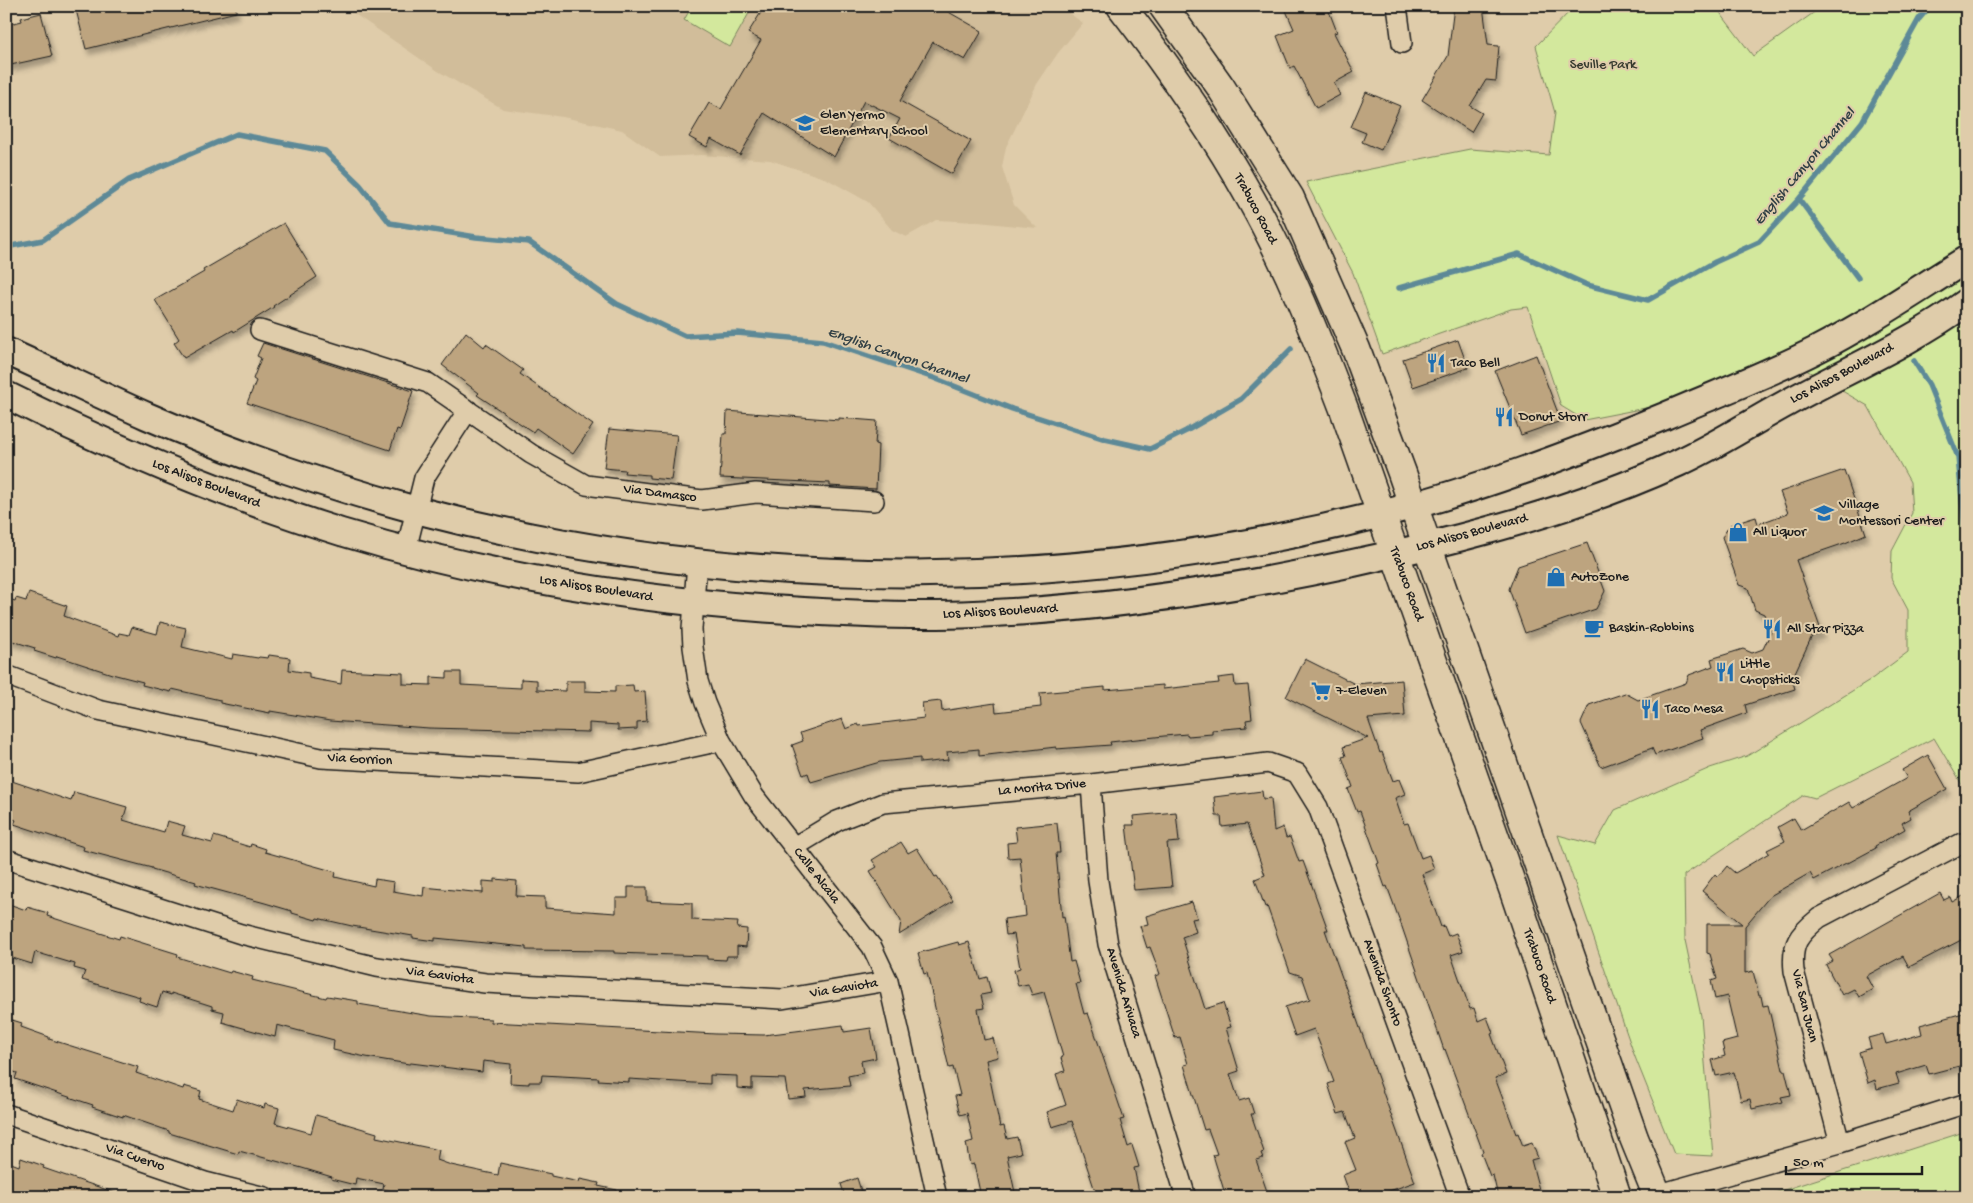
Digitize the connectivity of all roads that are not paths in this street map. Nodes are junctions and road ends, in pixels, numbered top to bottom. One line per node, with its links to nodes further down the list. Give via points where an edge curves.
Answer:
1 (1164, 6): 14 (main road, via 1220,86 1290,198 1356,349)
2 (1397, 6): 4 (street)
3 (1130, 10): 16 (main road, Trabuco Road, via 1252,201 1314,332)
4 (1402, 42)
5 (1967, 259): 9 (main road, via 1861,326)
6 (1967, 302): 12 (main road, Los Alisos Boulevard, via 1866,363)
7 (260, 330): 11 (street, Via Damasco, via 428,383)
8 (6, 351): 15 (main road, via 145,415 237,452)
9 (1725, 391): 12 (main road); 14 (main road, via 1562,458)
10 (6, 395): 18 (main road, Los Alisos Boulevard, via 188,478 298,518)
11 (468, 410): 13 (street, Via Damasco, via 531,454 586,485 702,500 756,493); 15 (street, via 424,478)
12 (1746, 427): 17 (main road, Los Alisos Boulevard, via 1681,462 1610,491 1545,514)
13 (874, 501)
14 (1413, 506): 16 (main road); 17 (main road)
15 (417, 510): 18 (street); 20 (main road, via 586,546)
16 (1380, 513): 19 (main road, Trabuco Road); 20 (main road, via 1229,546 1068,567 858,573)
17 (1426, 545): 19 (main road, Los Alisos Boulevard); 33 (main road)
18 (406, 550): 21 (main road, Los Alisos Boulevard, via 502,573)
19 (1395, 555): 21 (main road, Los Alisos Boulevard, via 1234,587 1052,610 850,614); 38 (main road, Trabuco Road, via 1517,900)
20 (697, 562): 21 (street, Calle Alcala)
21 (694, 604): 23 (street, Calle Alcala, via 693,647 698,682)
22 (6, 675): 23 (street, Via Gorrion, via 98,710 321,758 578,772)
23 (721, 741): 27 (street, Calle Alcala, via 754,796)
24 (1298, 773): 25 (street, La Morita Drive, via 1268,763); 37 (street, Avenida Shonto, via 1318,806)
25 (1090, 784): 27 (street, La Morita Drive, via 883,803 837,821); 36 (street, Avenida Arivaca, via 1098,882 1108,944)
26 (1962, 843): 32 (street, Via San Juan, via 1819,918 1796,941 1792,956 1794,971)
27 (794, 847): 29 (street, Calle Alcala, via 872,947)
28 (6, 858): 29 (street, Via Gaviota, via 241,934 377,967 486,983 782,999)
29 (888, 981): 35 (street, Calle Alcala)
30 (1967, 1103): 32 (street)
31 (6, 1114): 34 (street, Via Cuervo, via 205,1182)
32 (1840, 1143): 33 (street)
33 (1655, 1196)
34 (264, 1197)
35 (937, 1197)
36 (1186, 1197)
37 (1460, 1197)
38 (1617, 1197)

